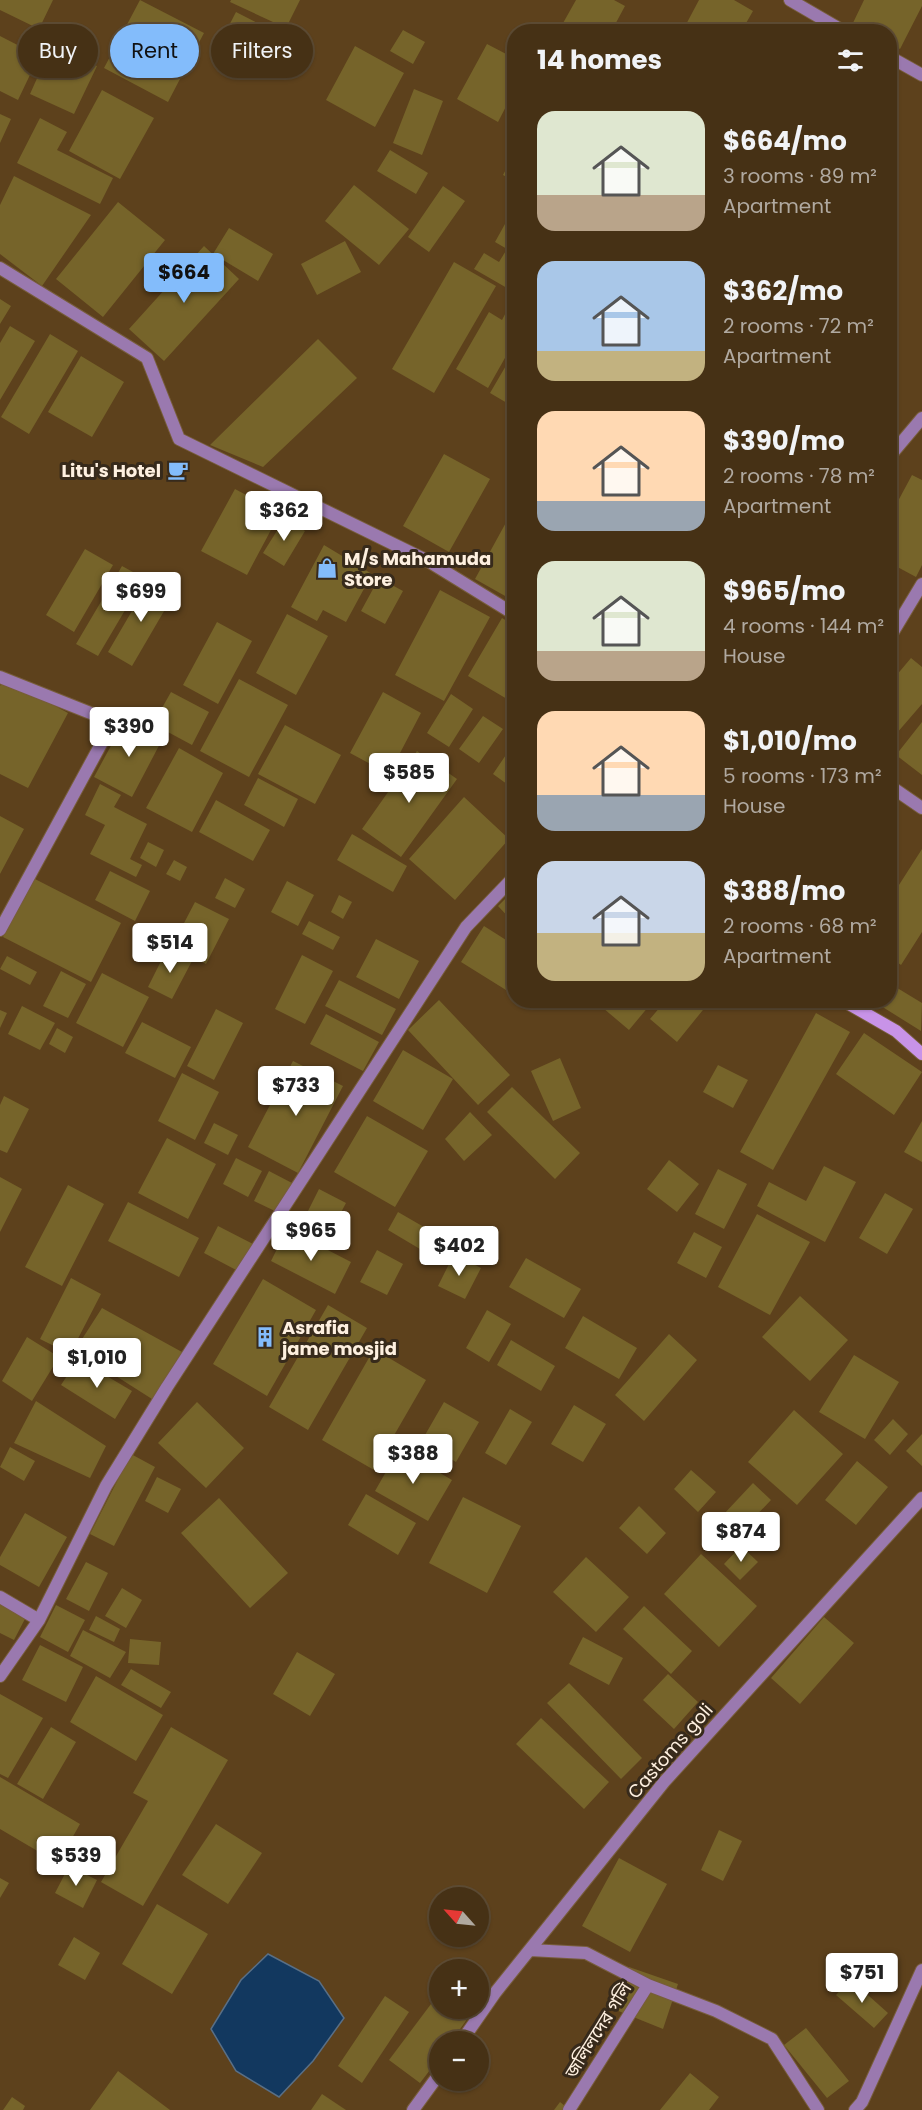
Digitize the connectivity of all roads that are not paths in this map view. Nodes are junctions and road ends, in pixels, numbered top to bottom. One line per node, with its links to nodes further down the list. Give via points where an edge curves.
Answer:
1 (790, 0): 2 (street)
2 (831, 24)
3 (897, 61): 4 (street)
4 (922, 75)
5 (0, 268): 9 (street, via 147,358 179,439 428,561)
6 (922, 418): 7 (street)
7 (897, 448)
8 (922, 584): 10 (street)
9 (507, 610)
10 (897, 625)
11 (0, 677): 15 (street, via 113,722)
12 (897, 791): 13 (street)
13 (922, 808)
14 (507, 884): 20 (street, via 466,927 167,1388 106,1486)
15 (0, 930)
16 (856, 1008): 17 (street, via 896,1031)
17 (922, 1054)
18 (922, 1498): 22 (street, Castoms goli, via 664,1782)
19 (0, 1598): 20 (street)
20 (39, 1620): 21 (street)
21 (0, 1676)
22 (530, 1950): 24 (street, জলিলদের গলি, via 586,1953); 25 (street, Castoms goli)
23 (922, 1970): 30 (street)
24 (648, 1985): 28 (street, জলিলদের গলি); 29 (street, via 772,2039)
25 (469, 2031)
26 (429, 2088): 27 (street)
27 (413, 2110)
28 (569, 2110)
29 (818, 2110)
30 (855, 2110)

